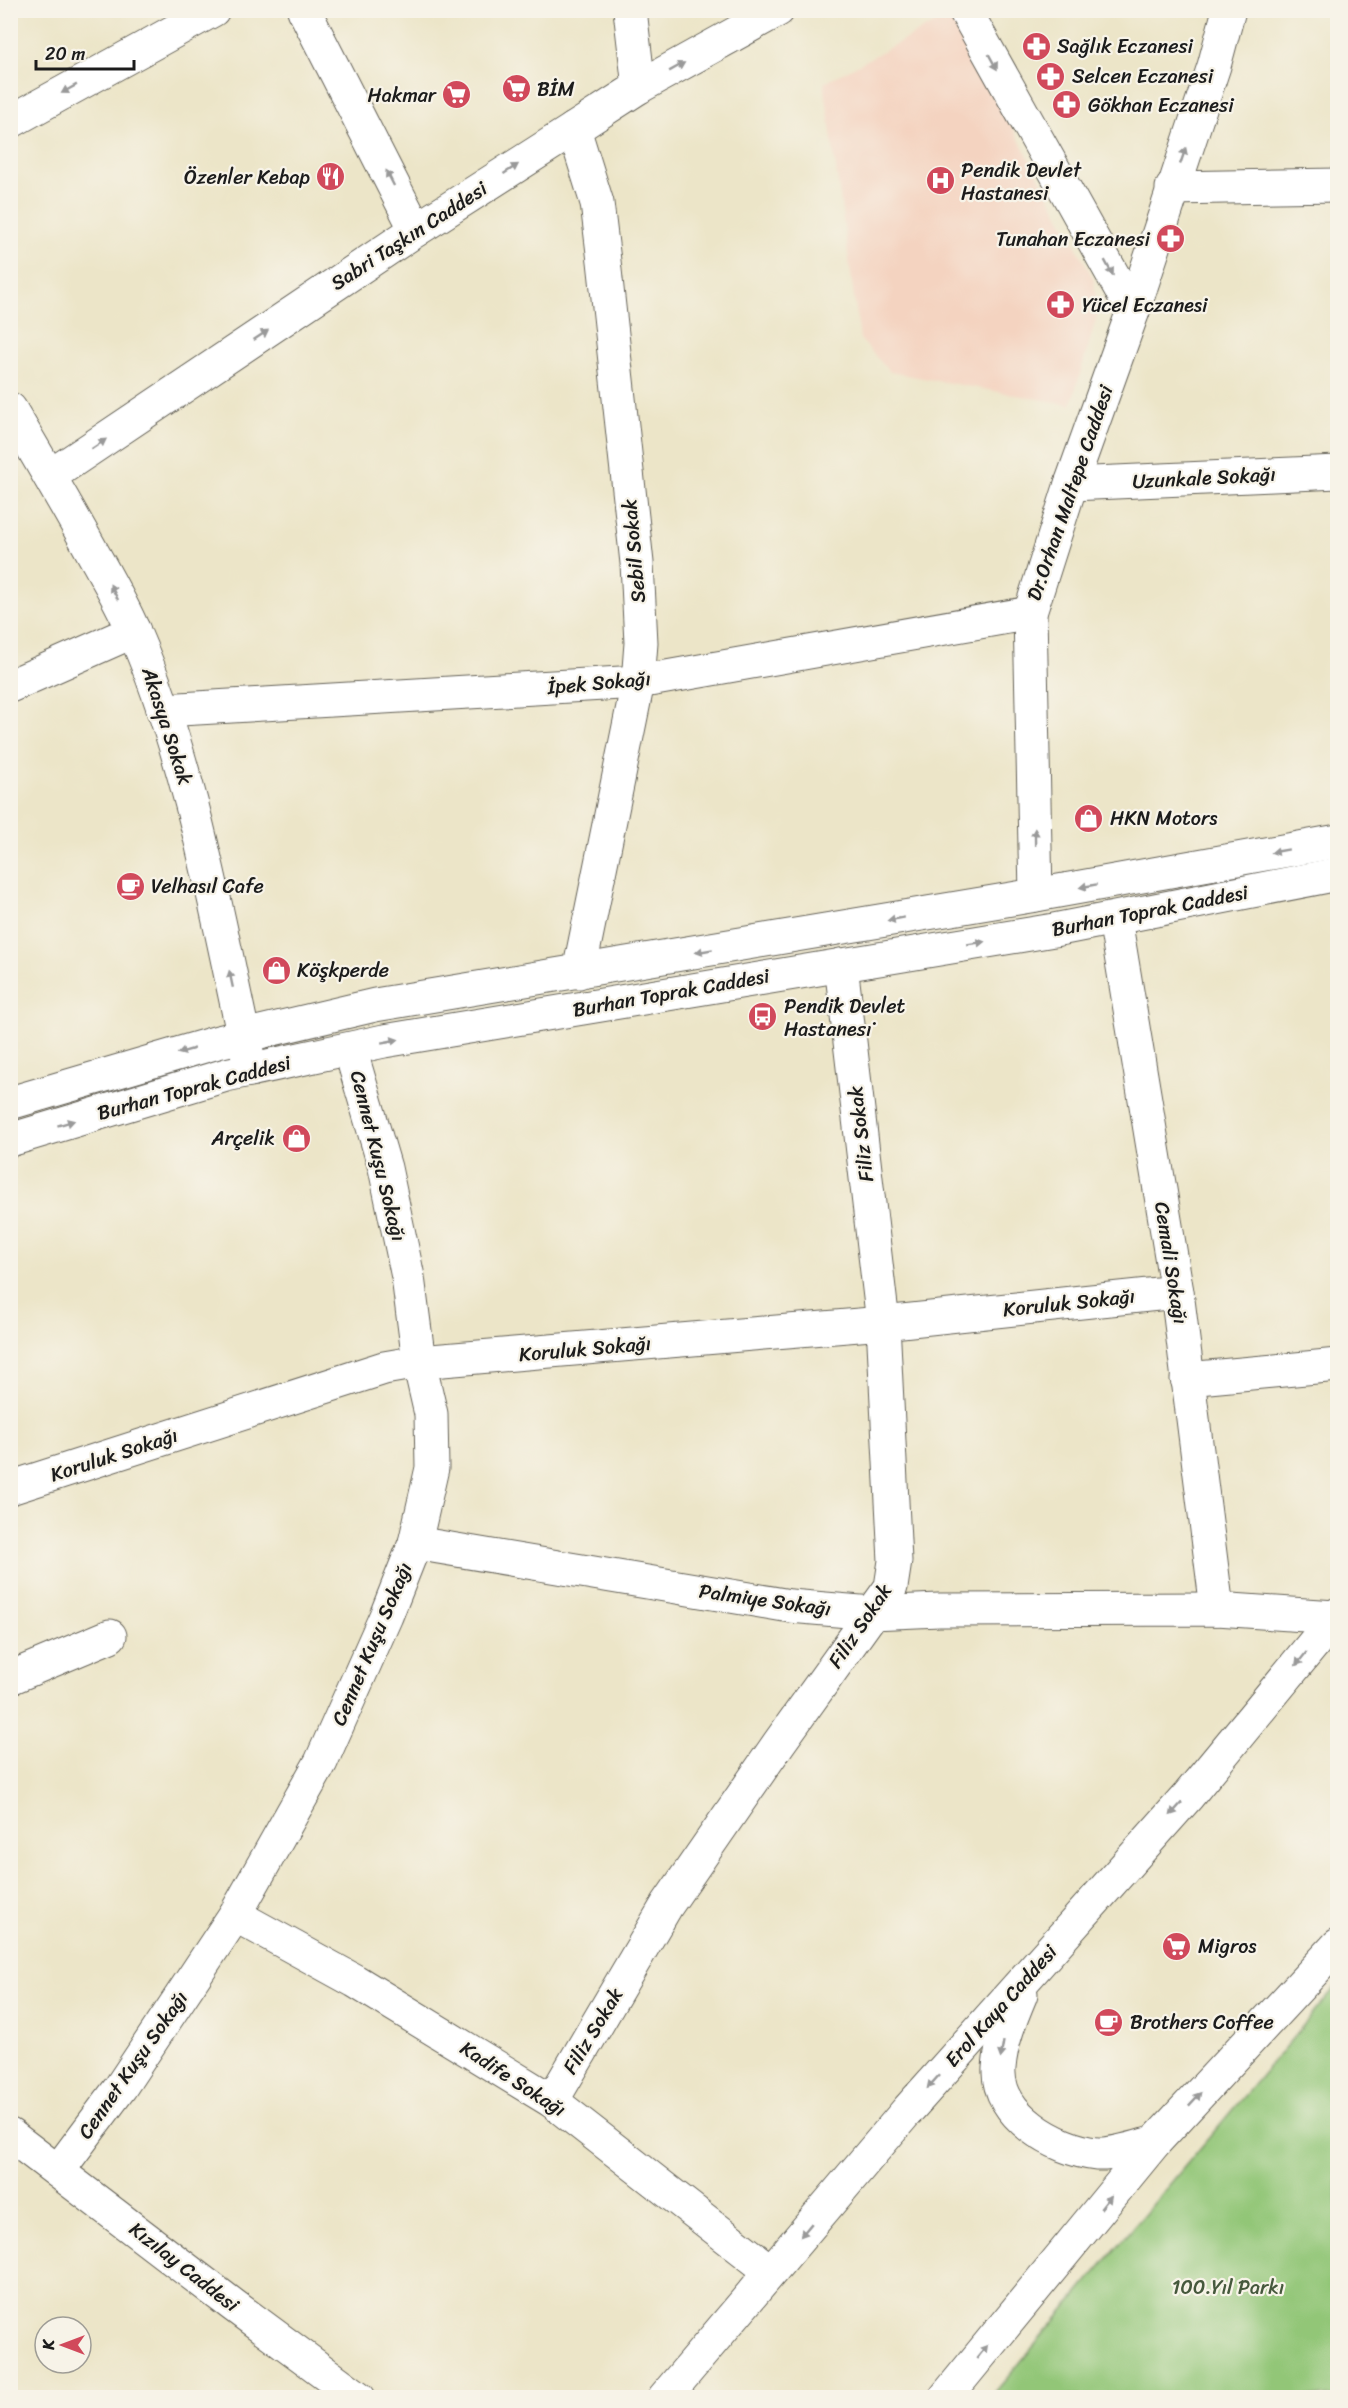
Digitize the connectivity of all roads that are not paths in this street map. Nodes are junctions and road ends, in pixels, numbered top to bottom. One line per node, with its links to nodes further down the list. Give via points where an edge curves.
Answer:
1 (213, 10): 8 (street, one-way to 8)
2 (304, 10): 12 (street, one-way to 2)
3 (630, 10): 7 (street)
4 (778, 10): 7 (street, Sabri Taşkın Caddesi, one-way to 4)
5 (965, 10): 13 (street, one-way to 13)
6 (1229, 10): 11 (street, Dr.Orhan Maltepe Caddesi, one-way to 6)
7 (639, 87): 9 (street, Sabri Taşkın Caddesi)
8 (10, 122)
9 (574, 129): 12 (street, Sabri Taşkın Caddesi, one-way to 9); 20 (street, Sebil Sokak, via 597,203 604,261 637,563 641,643)
10 (1338, 185): 11 (street)
11 (1172, 188): 13 (street, Dr.Orhan Maltepe Caddesi)
12 (416, 230): 16 (street, Sabri Taşkın Caddesi, one-way to 12)
13 (1133, 311): 17 (street, Dr.Orhan Maltepe Caddesi)
14 (10, 409): 16 (street, Akasya Sokak)
15 (1338, 472): 17 (street, Uzunkale Sokağı)
16 (50, 476): 19 (street, Akasya Sokak, one-way to 16)
17 (1071, 484): 18 (street, Dr.Orhan Maltepe Caddesi)
18 (1030, 613): 20 (street, İpek Sokağı); 25 (street, Dr.Orhan Maltepe Caddesi, one-way to 18)
19 (134, 631): 21 (street); 22 (street, Akasya Sokak)
20 (638, 682): 22 (street, İpek Sokağı); 28 (street, Sebil Sokak)
21 (10, 686)
22 (163, 710): 29 (street, Akasya Sokak, one-way to 22, via 194,812)
23 (1338, 841): 25 (street, Burhan Toprak Caddesi, one-way to 25)
24 (1338, 874): 26 (street, Burhan Toprak Caddesi)
25 (1036, 895): 28 (street, Burhan Toprak Caddesi, one-way to 28)
26 (1115, 919): 27 (street, Burhan Toprak Caddesi, one-way to 26); 34 (street, Cemali Sokağı)
27 (841, 965): 30 (street, Burhan Toprak Caddesi, one-way to 27); 35 (street, Filiz Sokak)
28 (579, 972): 29 (street, Burhan Toprak Caddesi, via 375,1005)
29 (243, 1036): 31 (street, Akasya Sokak); 32 (street, Burhan Toprak Caddesi, one-way to 32)
30 (350, 1049): 31 (street, Burhan Toprak Caddesi); 36 (street, Cennet Kuşu Sokağı, via 385,1168 408,1277)
31 (251, 1070): 33 (street, Burhan Toprak Caddesi, one-way to 31)
32 (10, 1103)
33 (10, 1140)
34 (1176, 1292): 35 (street, Koruluk Sokağı); 38 (street, Cemali Sokağı)
35 (883, 1323): 36 (street, Koruluk Sokağı); 42 (street, Filiz Sokak, via 895,1561 891,1587)
36 (419, 1362): 39 (street, Koruluk Sokağı, via 384,1368); 40 (street, Cennet Kuşu Sokağı, via 431,1414 432,1468)
37 (1338, 1365): 38 (street)
38 (1187, 1379): 41 (street, Cemali Sokağı)
39 (10, 1488)
40 (415, 1543): 42 (street, Palmiye Sokağı, via 790,1606); 46 (street, Cennet Kuşu Sokağı, via 321,1762)
41 (1217, 1610): 42 (street, Palmiye Sokağı); 43 (street, Palmiye Sokağı)
42 (872, 1613): 49 (street, Filiz Sokak, via 667,1905)
43 (1336, 1615): 48 (street, Erol Kaya Caddesi, one-way to 48, via 1188,1796)
44 (110, 1636): 45 (street)
45 (10, 1678)
46 (235, 1915): 49 (street, Kadife Sokağı, via 355,1981); 52 (street, Cennet Kuşu Sokağı, via 120,2088)
47 (1338, 1945): 51 (street, one-way to 47)
48 (1028, 1975): 51 (street, one-way to 51, via 1005,2036 999,2070 1003,2092 1014,2111 1039,2134 1071,2150 1099,2154); 53 (street, Erol Kaya Caddesi, one-way to 53)
49 (552, 2101): 53 (street, Kadife Sokağı)
50 (10, 2135): 52 (street, Kızılay Caddesi)
51 (1155, 2142): 56 (street, one-way to 51)
52 (58, 2170): 54 (street, Kızılay Caddesi)
53 (770, 2271): 55 (street, Erol Kaya Caddesi)
54 (359, 2397)
55 (664, 2397)
56 (945, 2397)

